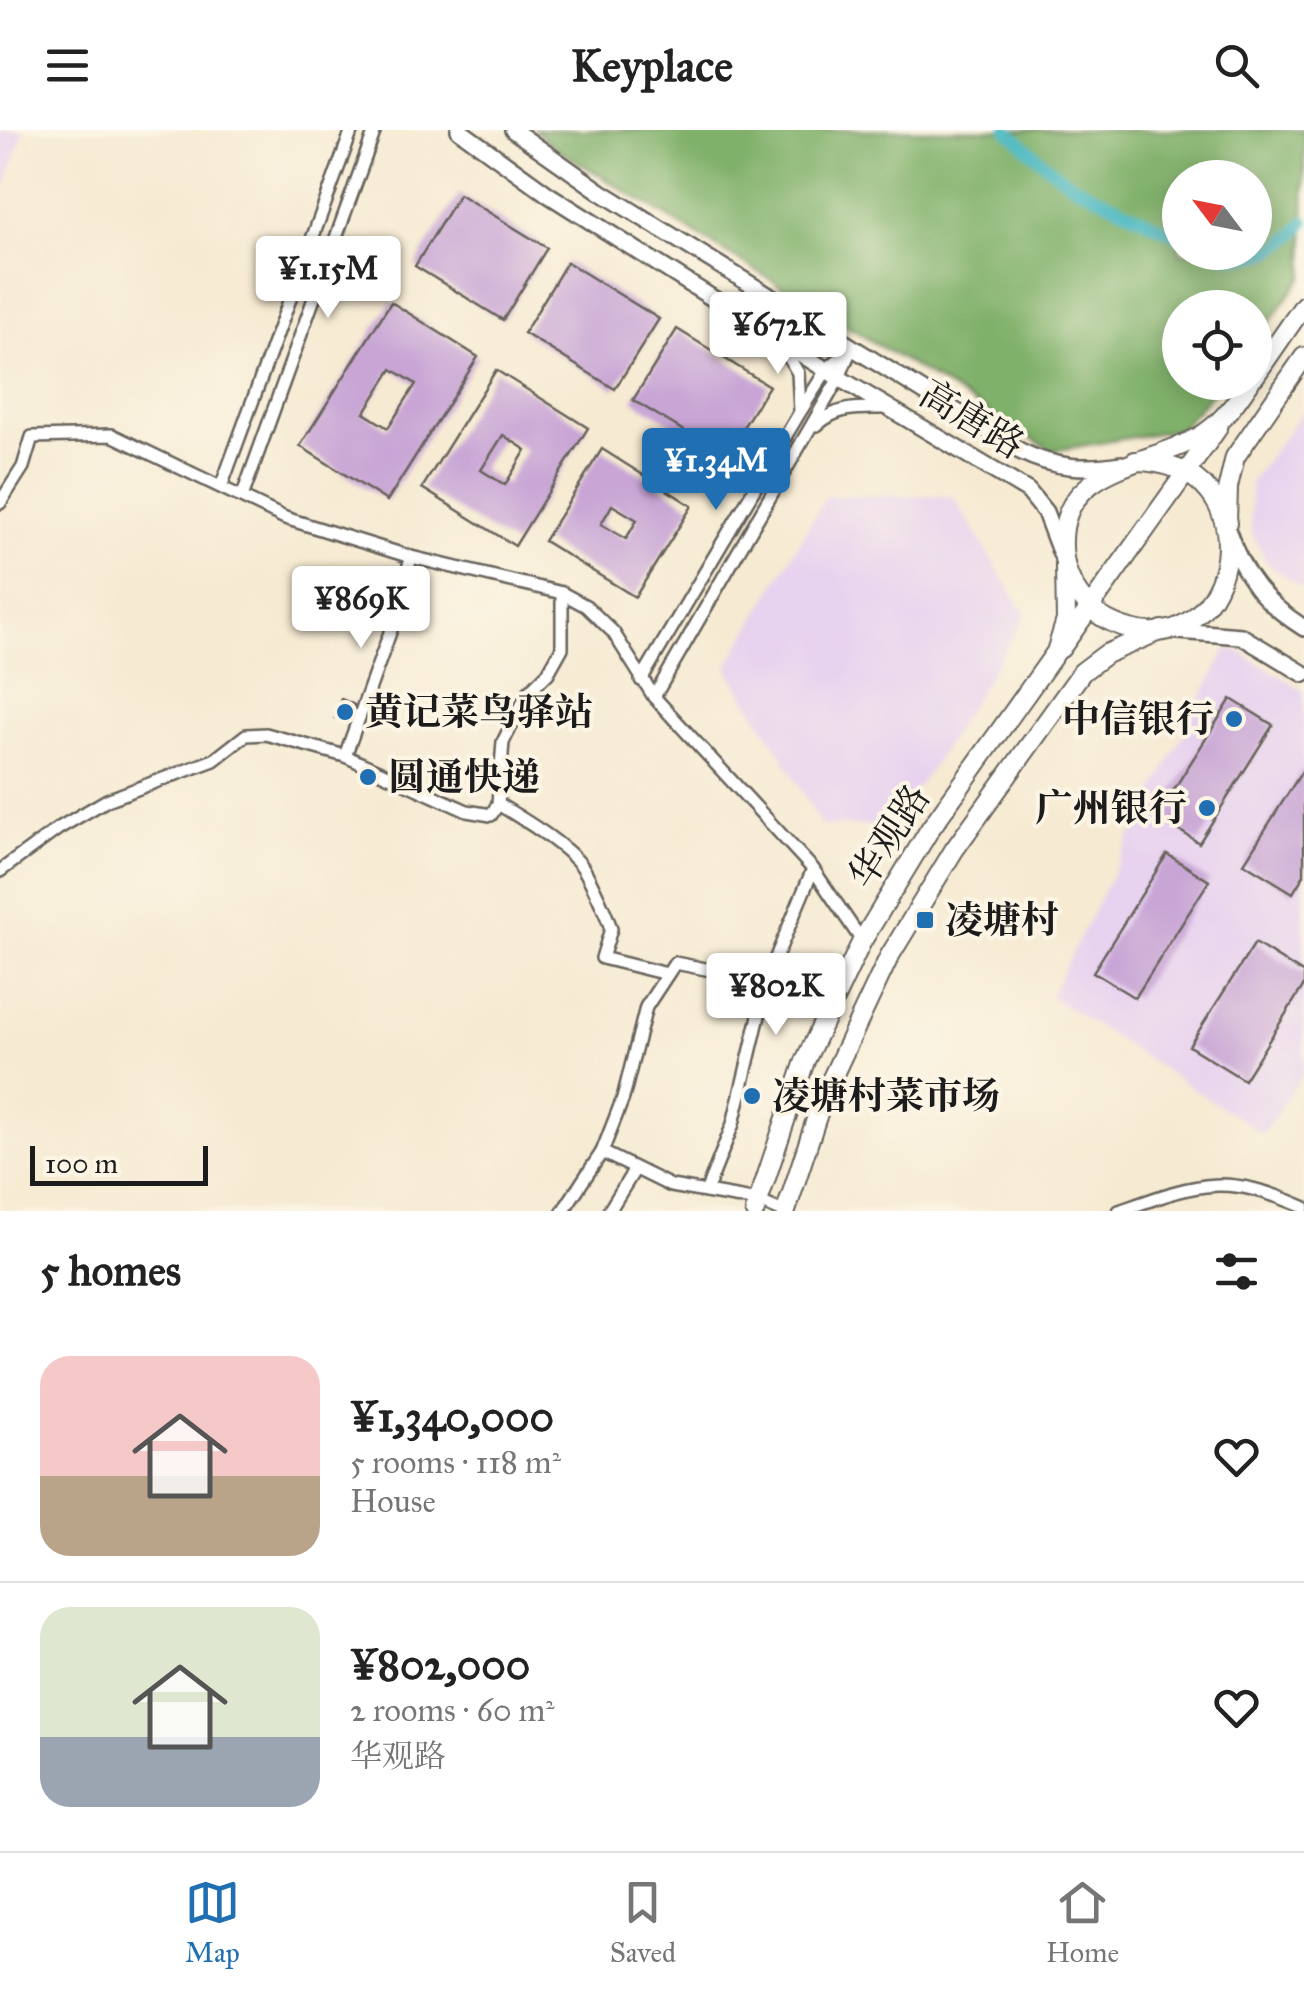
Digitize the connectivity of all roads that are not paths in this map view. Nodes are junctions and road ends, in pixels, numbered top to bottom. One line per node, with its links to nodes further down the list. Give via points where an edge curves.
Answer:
1 (352, 130): 18 (street)
2 (374, 130): 19 (street)
3 (460, 130): 6 (street, 高唐路, via 549,195)
4 (513, 130): 7 (street, 高唐路)
5 (1304, 305): 8 (main road)
6 (775, 337): 10 (street, 高唐路); 14 (street, via 798,373)
7 (850, 348): 10 (street); 16 (street, 高唐路, via 1036,458 1077,468)
8 (1272, 351)
9 (1304, 357): 21 (main road, via 1234,457)
10 (833, 374): 12 (street, 高唐路); 14 (street); 15 (street)
11 (1237, 400): 13 (main road)
12 (890, 408): 15 (street, via 845,409); 23 (street, 高唐路, via 1028,491 1052,526)
13 (1231, 408): 16 (main road, via 1204,434); 17 (main road)
14 (800, 412): 30 (street)
15 (807, 434): 31 (street)
16 (1135, 461): 17 (main road); 23 (main road, 华观路, via 1103,474 1069,512 1062,534)
17 (1187, 475): 21 (main road, via 1210,495); 25 (main road)
18 (221, 487): 19 (street); 20 (street, via 112,435 32,437 23,468)
19 (242, 498): 22 (street)
20 (0, 503)
21 (1226, 528): 26 (street, via 1250,583); 27 (main road, 华观路, via 1225,572 1214,596 1198,613)
22 (411, 557): 24 (street); 32 (street)
23 (1065, 566): 25 (main road); 28 (main road, 华观路, via 1066,620)
24 (562, 593): 30 (street, via 612,632); 33 (street, via 562,648 502,742)
25 (1092, 610): 27 (main road, via 1124,627); 28 (main road)
26 (1304, 628)
27 (1162, 630): 29 (street, via 1240,636); 46 (main road, 华观路, via 1082,672 932,884 853,1029)
28 (1050, 662): 36 (main road, 华观路, via 930,829)
29 (1304, 674)
30 (641, 680): 31 (street)
31 (654, 697): 34 (street)
32 (345, 756): 33 (street, via 467,811 491,816); 35 (street, via 266,734 246,735 214,760 107,800)
33 (498, 804): 37 (street, via 583,867 612,929 602,958)
34 (813, 869): 36 (street); 38 (street)
35 (0, 871)
36 (862, 941): 42 (main road, 华观路, via 805,1061)
37 (667, 974): 38 (street, via 675,962); 39 (street, via 646,1007)
38 (768, 980): 41 (street, via 733,1124)
39 (602, 1152): 40 (street); 44 (street)
40 (635, 1169): 41 (street, via 671,1186); 45 (street)
41 (706, 1192): 42 (street)
42 (756, 1206): 46 (street)
43 (1304, 1207): 47 (street, via 1248,1186 1207,1183)
44 (563, 1211)
45 (609, 1211)
46 (784, 1211)
47 (1119, 1211)

